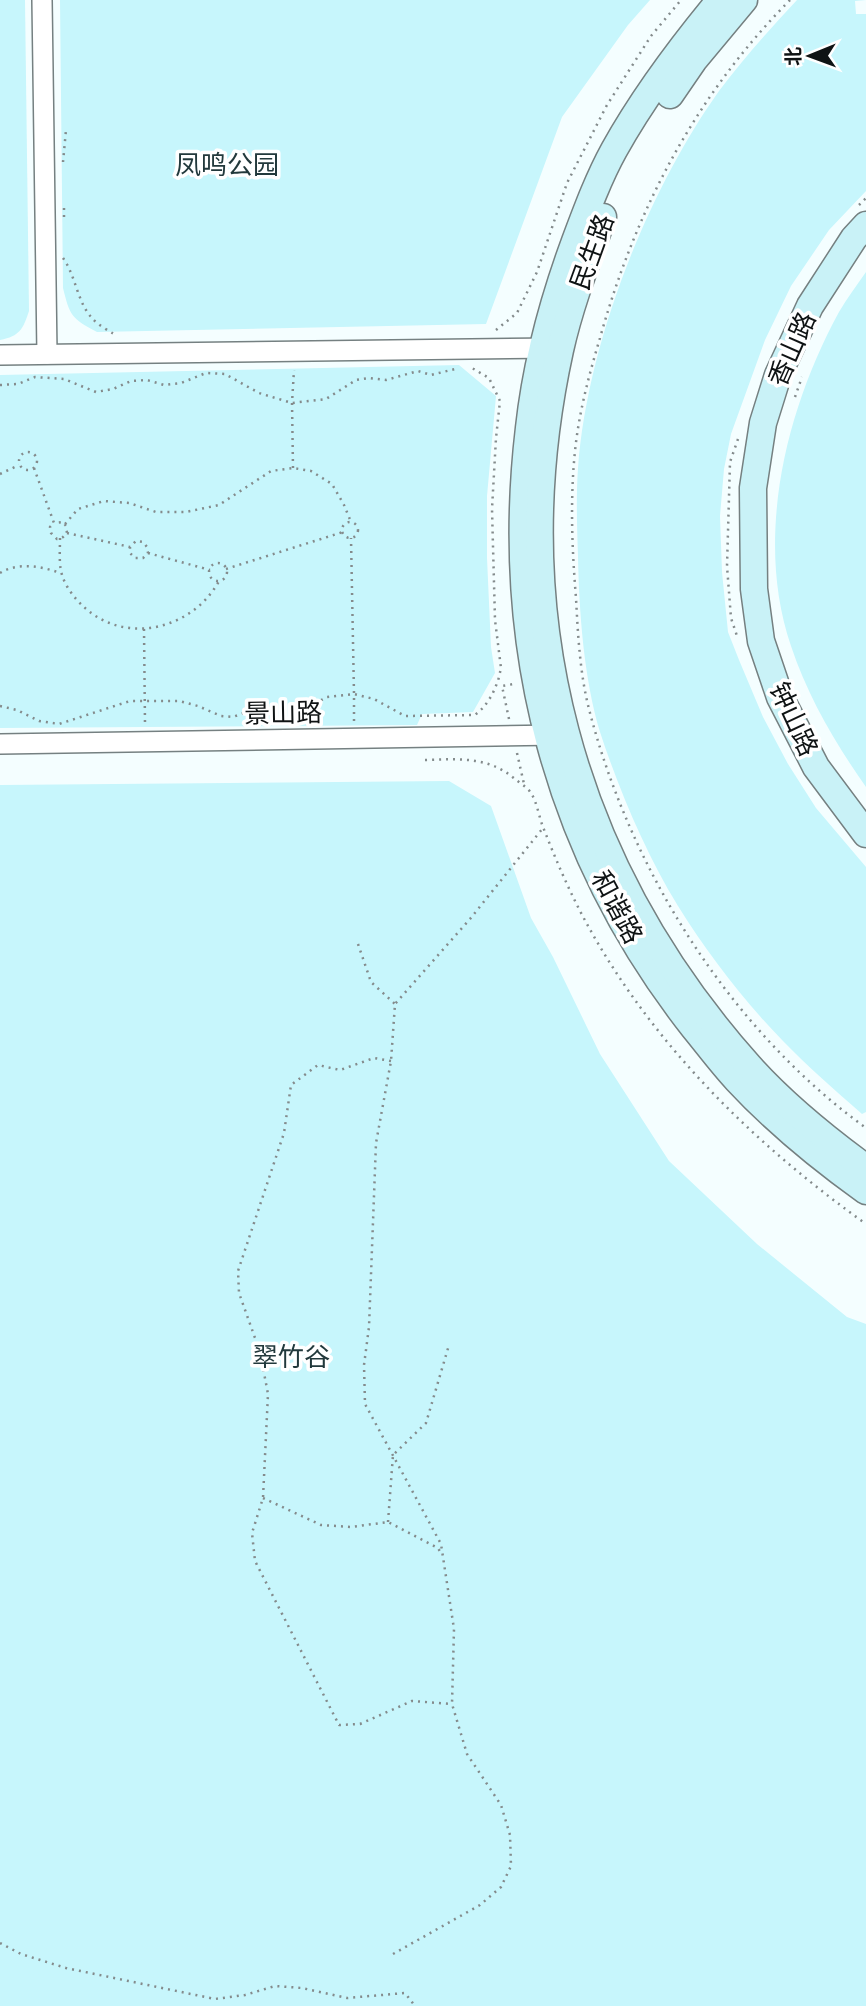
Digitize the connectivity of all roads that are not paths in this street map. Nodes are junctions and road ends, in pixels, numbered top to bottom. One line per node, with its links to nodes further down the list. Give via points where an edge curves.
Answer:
1 (42, 0): 6 (street)
2 (720, 0): 5 (main road, 民生路, via 672,60 612,153 562,277)
3 (744, 0): 5 (main road, 民生路, via 694,60 629,162)
4 (866, 225): 9 (main road, 香山路, via 810,306 778,375 763,423 753,488)
5 (551, 348): 6 (street); 8 (main road, 民生路, via 531,405 524,463)
6 (47, 354): 7 (street)
7 (0, 355)
8 (530, 542): 10 (main road, 和谐路, via 526,623 535,681)
9 (754, 589): 12 (main road, 钟山路, via 761,641 780,697 816,767)
10 (557, 735): 11 (street, 景山路); 13 (main road, 和谐路, via 628,892 685,986 750,1067 821,1134); 14 (main road, 和谐路, via 566,799 585,847 639,950 670,997 764,1107)
11 (0, 744)
12 (866, 834)
13 (866, 1168)
14 (866, 1191)

